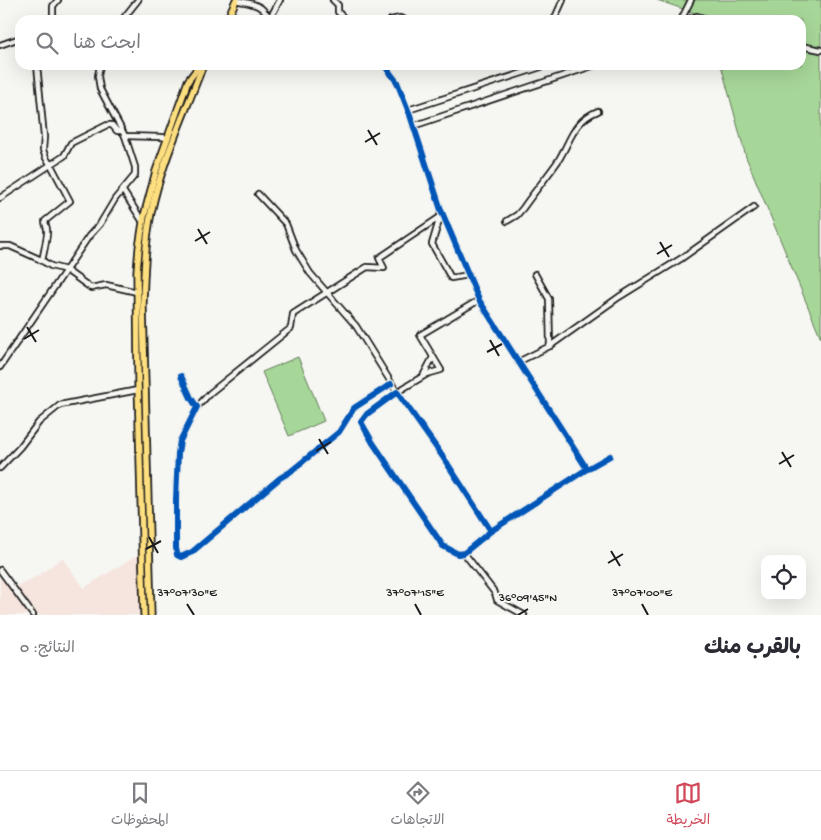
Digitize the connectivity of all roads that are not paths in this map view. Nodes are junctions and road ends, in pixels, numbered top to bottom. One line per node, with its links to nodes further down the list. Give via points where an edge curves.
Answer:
1 (58, 0): 8 (street, via 52,6)
2 (138, 0): 9 (street)
3 (236, 0): 10 (main road); 11 (street, via 250,2 262,8)
4 (280, 0): 12 (street)
5 (333, 0): 13 (street)
6 (563, 0): 14 (street)
7 (691, 0): 15 (street)
8 (53, 15)
9 (126, 15)
10 (229, 15)
11 (267, 15)
12 (272, 15)
13 (341, 15)
14 (556, 15)
15 (684, 15)
16 (15, 40): 17 (street)
17 (0, 45)
18 (806, 47): 19 (street)
19 (821, 50)
20 (37, 70): 33 (street, via 43,150)
21 (99, 70): 31 (street, via 100,89)
22 (198, 70): 32 (main road, via 188,81)
23 (200, 70): 56 (main road, via 151,212 144,270)
24 (388, 70): 28 (street, via 397,82)
25 (532, 70): 27 (street)
26 (580, 70): 30 (street)
27 (529, 71): 28 (street)
28 (408, 110): 30 (street)
29 (598, 111): 40 (street, via 576,126 558,161 523,208)
30 (413, 126): 38 (street)
31 (123, 134): 32 (street); 33 (street, via 110,125 100,127 71,143 64,156); 34 (street, via 136,171)
32 (168, 138): 41 (main road)
33 (51, 165): 36 (street); 43 (street, via 70,201 44,221 48,232)
34 (123, 191): 41 (street); 44 (street)
35 (258, 194): 48 (street, via 286,224 296,250)
36 (0, 198)
37 (754, 207): 50 (street)
38 (441, 210): 39 (street); 46 (street)
39 (440, 217): 46 (street, via 432,244 452,278); 48 (street, via 380,258 384,268 367,266)
40 (507, 221)
41 (143, 222): 47 (main road)
42 (0, 246): 43 (street, via 10,246)
43 (42, 260): 44 (street)
44 (66, 270): 47 (street, via 91,288 106,285); 53 (street)
45 (535, 274): 50 (street, via 549,299)
46 (469, 275): 49 (street)
47 (137, 292): 58 (main road)
48 (326, 292): 57 (street, via 356,326); 60 (street, via 293,314 290,328)
49 (479, 300): 51 (street, via 420,335); 52 (street)
50 (550, 346): 52 (street)
51 (434, 357): 55 (street); 55 (street, via 441,370)
52 (518, 362): 67 (street)
53 (0, 367)
54 (181, 376): 60 (street)
55 (424, 376): 59 (street)
56 (146, 384): 58 (main road); 61 (main road)
57 (391, 384): 59 (street); 60 (street, via 354,408 339,432 190,554 181,557 177,555 176,548 178,454 180,441)
58 (138, 387): 62 (main road); 66 (street, via 60,405 39,422)
59 (397, 392): 68 (street); 69 (street, via 360,422 443,546 458,554)
60 (197, 407)
61 (147, 426): 62 (main road); 63 (main road)
62 (139, 427): 64 (main road)
63 (147, 444): 64 (main road, via 142,448); 73 (main road)
64 (140, 445): 72 (main road)
65 (610, 456): 67 (street)
66 (0, 468)
67 (587, 469): 68 (street)
68 (491, 531): 69 (street)
69 (464, 553): 74 (street, via 497,600)
70 (0, 570): 71 (street)
71 (33, 615)
72 (144, 615)
73 (151, 615)
74 (524, 615)

